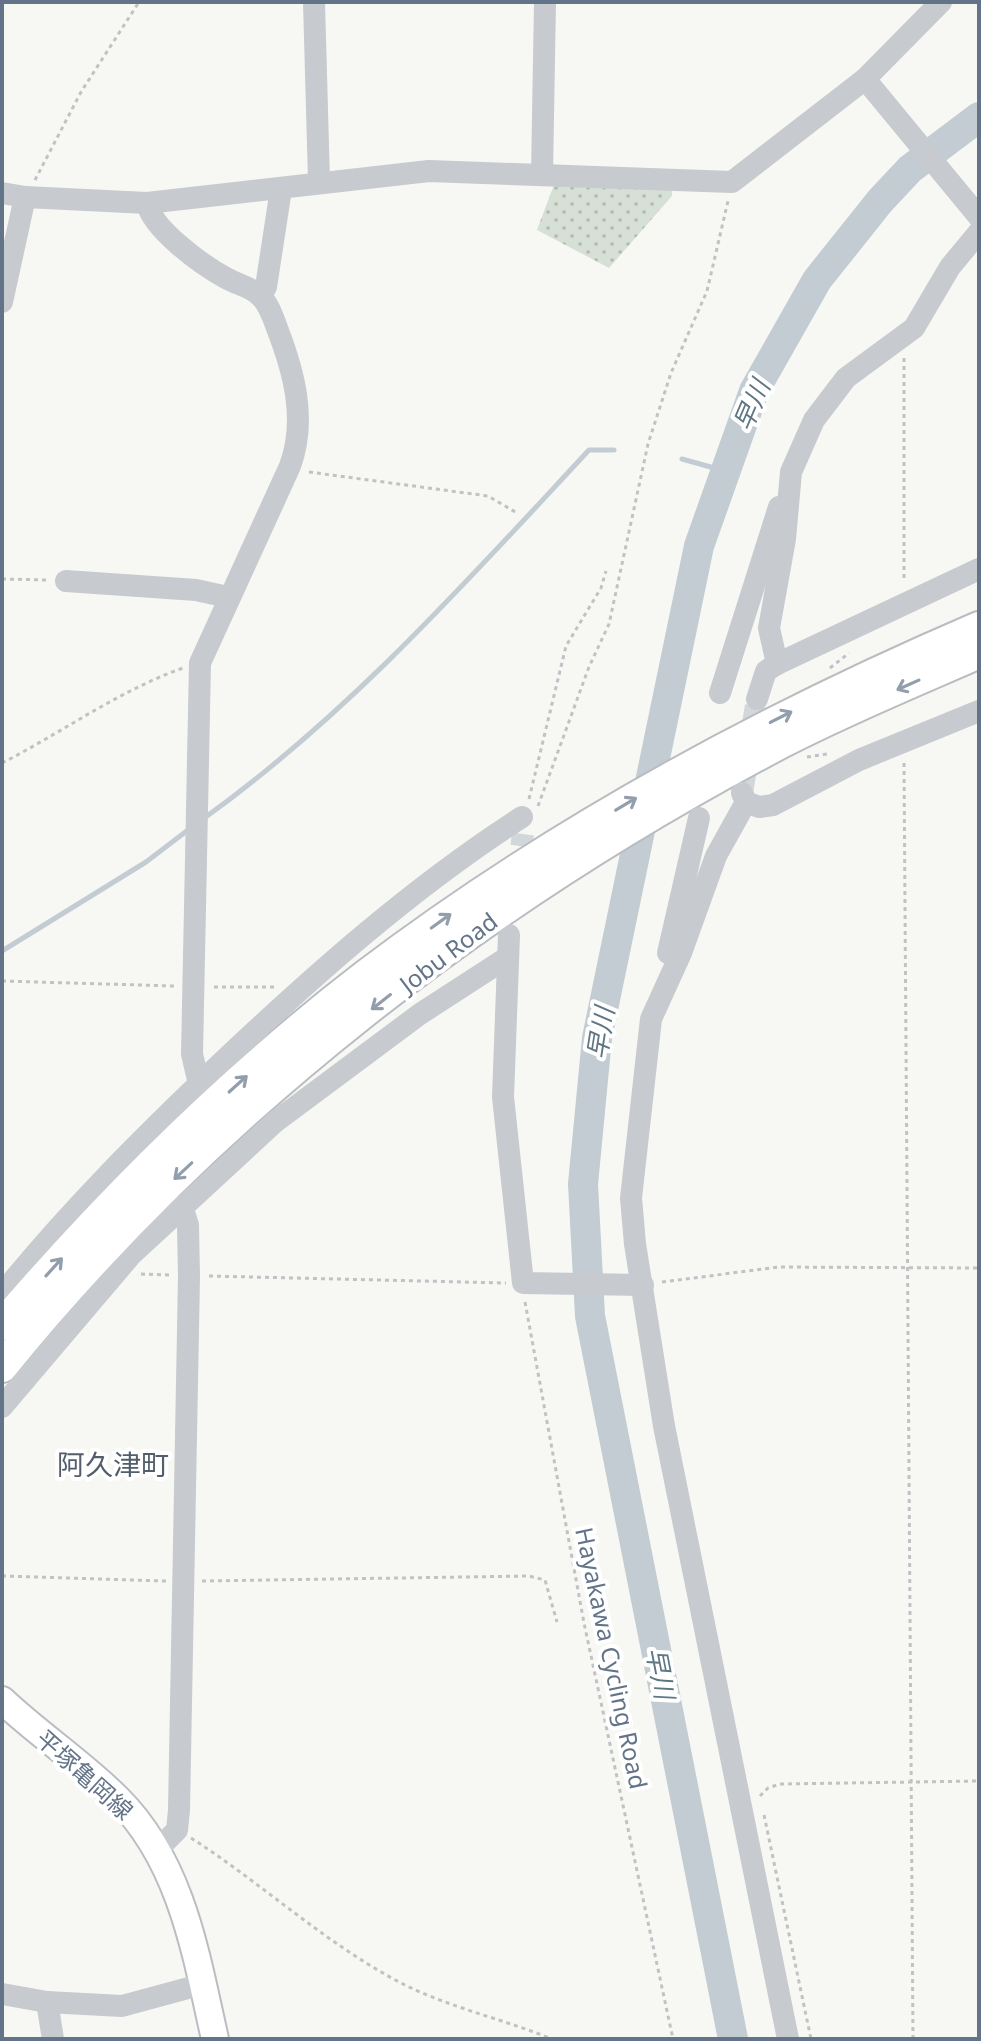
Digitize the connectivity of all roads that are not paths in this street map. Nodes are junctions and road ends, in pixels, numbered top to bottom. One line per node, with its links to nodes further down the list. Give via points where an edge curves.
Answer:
1 (314, 2): 6 (street)
2 (545, 2): 5 (street)
3 (941, 2): 4 (street)
4 (868, 83): 5 (street, via 732,182); 11 (street)
5 (542, 174): 6 (street, via 429,171)
6 (319, 181): 7 (street)
7 (281, 189): 10 (street); 12 (street, via 266,287)
8 (2, 193): 9 (street)
9 (25, 197): 10 (street); 13 (street)
10 (147, 203): 12 (street, via 150,215 195,259)
11 (977, 220): 14 (street, via 914,328 867,361 828,398)
12 (260, 295): 17 (street, via 296,385 297,448)
13 (2, 302)
14 (791, 472): 20 (street, via 769,628); 21 (street)
15 (979, 569): 20 (street)
16 (66, 581): 17 (street)
17 (228, 597): 28 (street, via 200,663 192,1054)
18 (979, 627): 26 (highway, Jobu Road, one-way to 18, via 712,753 851,682)
19 (979, 654): 26 (highway, Jobu Road, one-way to 26, via 829,719)
20 (777, 664): 22 (street, via 766,671)
21 (720, 693)
22 (757, 699)
23 (979, 711): 27 (street, via 773,805 759,807 744,798)
24 (699, 818): 27 (street)
25 (522, 825): 28 (street, via 396,909 295,992)
26 (557, 858): 32 (highway, Jobu Road, one-way to 32, via 293,1070 145,1207); 33 (highway, Jobu Road, one-way to 26, via 134,1183 292,1035 440,921)
27 (651, 1019): 30 (street, via 631,1198)
28 (199, 1084): 31 (street, via 89,1191)
29 (182, 1206): 30 (street, via 275,1122 509,946 503,1097 525,1283); 32 (street, via 119,1268); 37 (street, via 188,1225 189,1276 177,1830)
30 (640, 1285): 43 (street)
31 (2, 1294)
32 (68, 1306): 34 (highway, Jobu Road); 35 (street)
33 (2, 1325)
34 (2, 1367)
35 (2, 1407)
36 (2, 1700): 37 (main road, 平塚亀岡線, via 120,1801)
37 (157, 1850): 38 (main road, 平塚亀岡線, via 183,1909)
38 (203, 1984): 40 (street, via 122,2006); 42 (main road, 平塚亀岡線)
39 (2, 1994): 40 (street)
40 (47, 2002): 41 (street)
41 (53, 2039)
42 (215, 2039)
43 (788, 2039)

